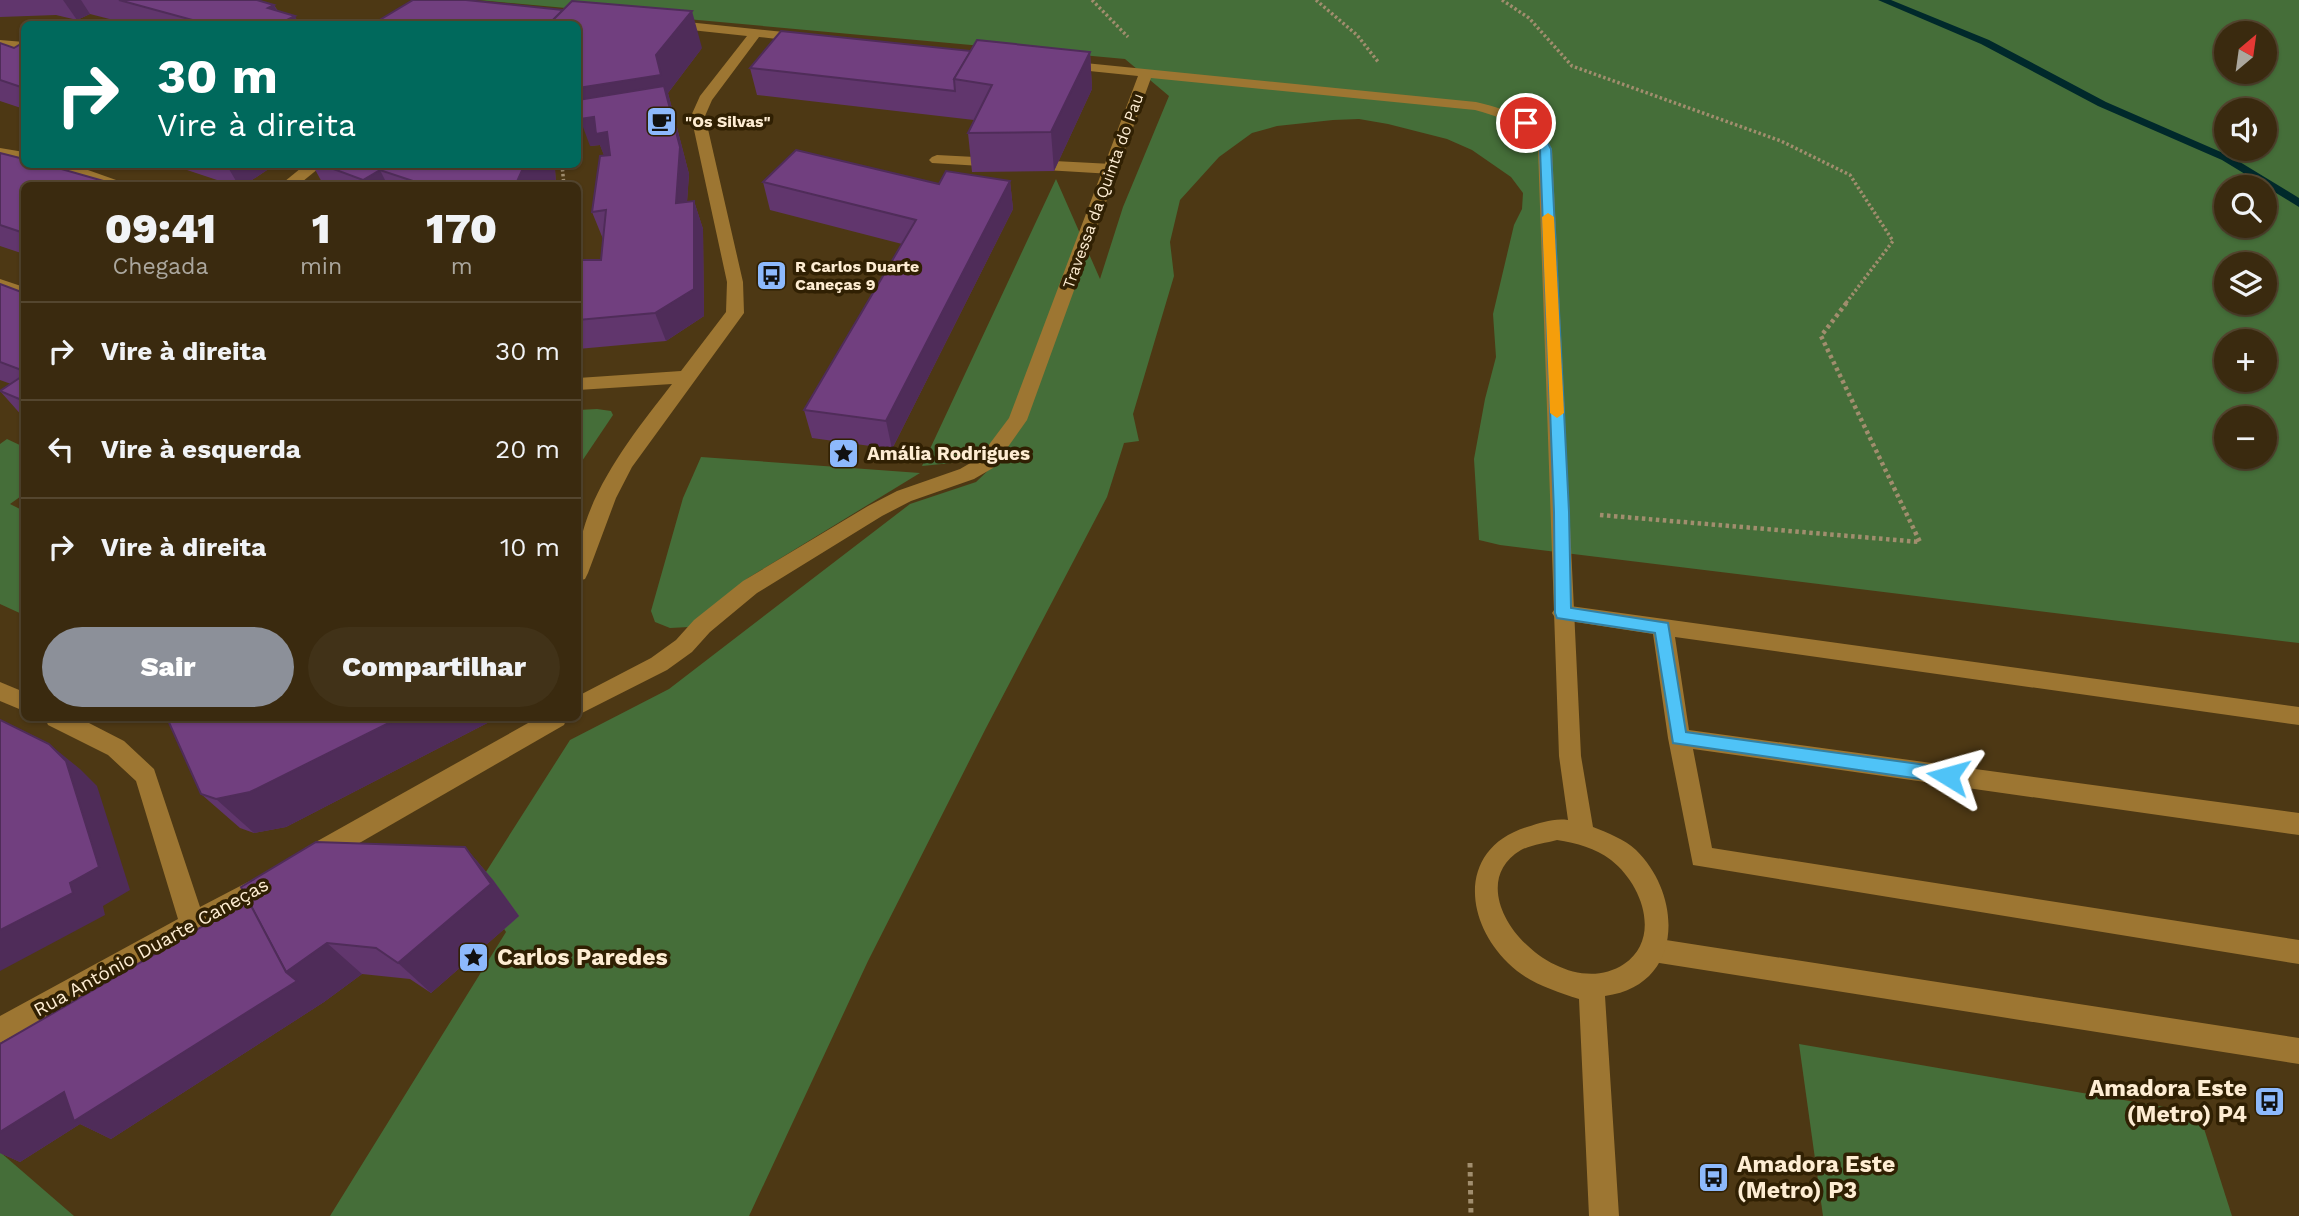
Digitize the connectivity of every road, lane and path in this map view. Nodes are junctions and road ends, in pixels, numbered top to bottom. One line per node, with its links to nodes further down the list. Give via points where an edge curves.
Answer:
1 (1316, 0): 12 (path, via 1357,35 1380,65)
2 (1502, 0): 25 (path, via 1529,18 1572,66 1698,108 1850,174 1893,241 1821,336 1920,542)
3 (647, 22): 4 (street)
4 (756, 33): 5 (street); 23 (street, via 699,108 737,298 735,313)
5 (811, 39)
6 (0, 44): 7 (street)
7 (21, 46)
8 (21, 53): 9 (street)
9 (0, 57)
10 (1048, 63): 11 (street, Travessa da Quinta do Pau)
11 (1146, 73): 12 (street); 18 (street, Travessa da Quinta do Pau)
12 (1390, 97): 25 (street, via 1501,112 1526,123 1545,149)
13 (0, 152): 14 (street)
14 (21, 156)
15 (937, 160): 18 (street)
16 (66, 168): 19 (street)
17 (311, 168): 20 (street)
18 (1112, 169): 31 (street, Travessa da Quinta do Pau, via 1018,421 986,463 875,511 750,587 659,664)
19 (113, 182)
20 (292, 182)
21 (0, 284): 22 (street)
22 (21, 292)
23 (687, 377): 24 (street); 26 (street, via 624,464)
24 (581, 384)
25 (1562, 512): 27 (street)
26 (581, 565)
27 (1563, 613): 28 (street); 37 (street, via 1570,756)
28 (1663, 628): 32 (street); 35 (street)
29 (0, 691): 30 (street)
30 (21, 701)
31 (581, 704)
32 (2299, 716)
33 (62, 721): 38 (street, via 131,757 146,776)
34 (551, 721): 38 (street, Rua António Duarte Caneças)
35 (1679, 738): 36 (street); 40 (street, via 1702,857)
36 (2299, 824)
37 (1582, 833): 39 (street, via 1629,859 1645,880 1656,904 1659,928); 41 (street, via 1558,829 1514,840 1498,853 1488,872 1485,894 1492,920 1507,946 1531,968 1560,982)
38 (193, 925): 42 (street, Rua António Duarte Caneças)
39 (1653, 950): 41 (street, via 1644,965 1629,976); 43 (street)
40 (2299, 952)
41 (1591, 986): 46 (street)
42 (0, 1030)
43 (2299, 1051)
44 (1470, 1163): 45 (path)
45 (1471, 1216)
46 (1604, 1216)

